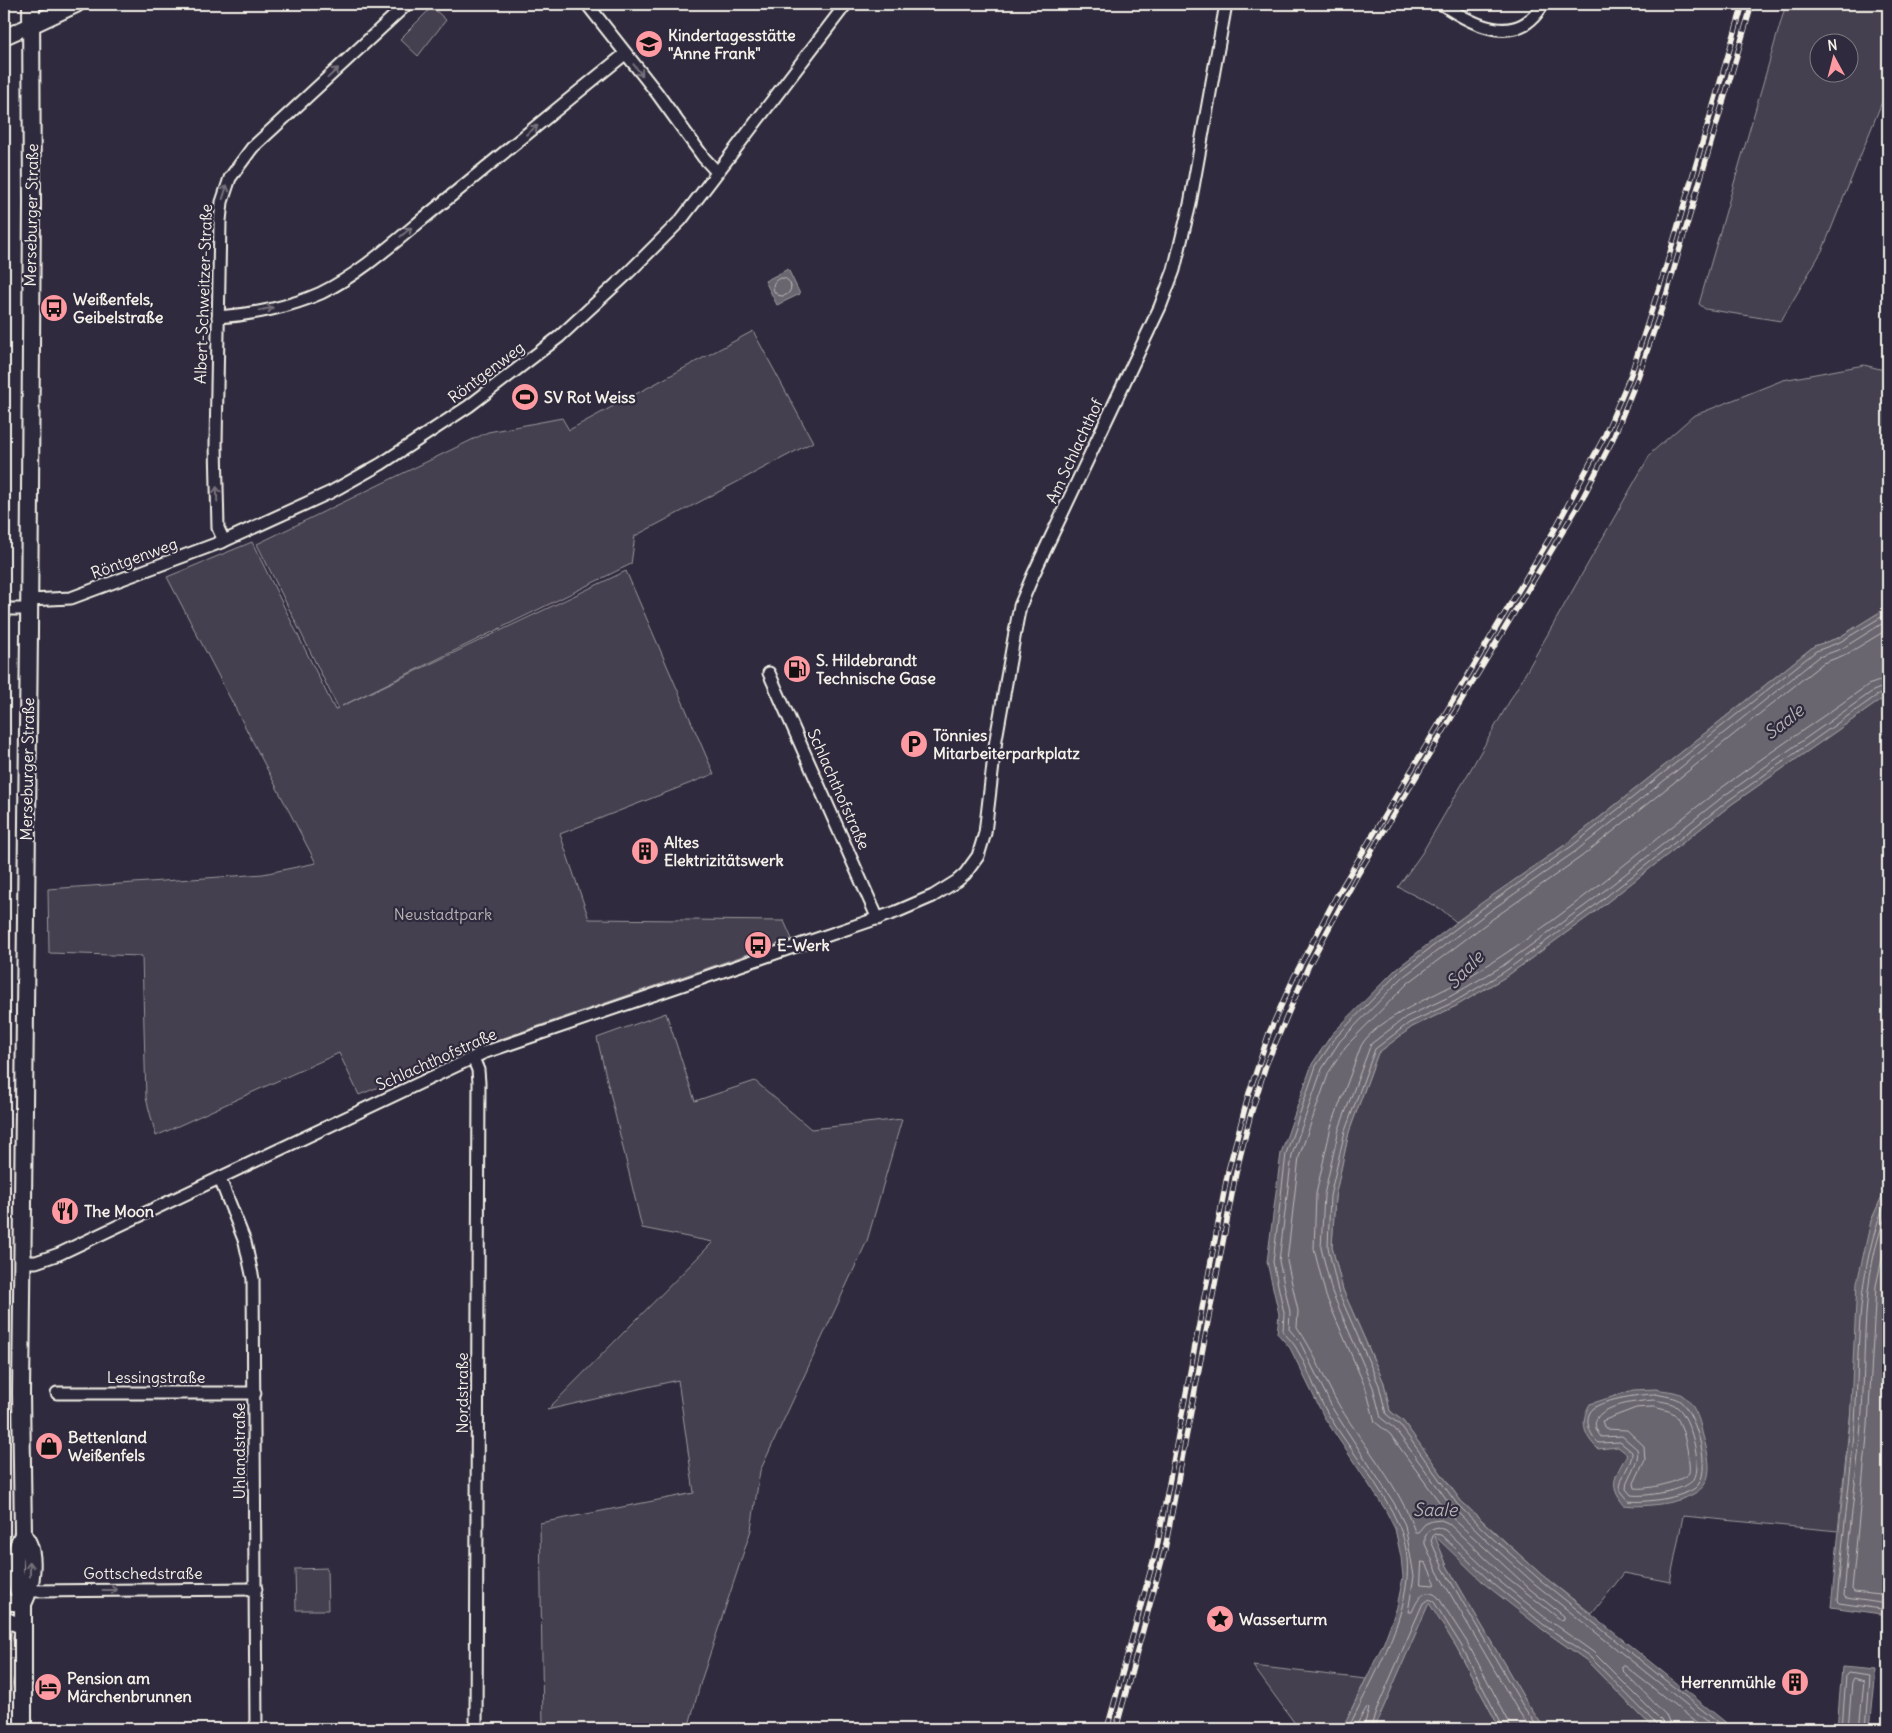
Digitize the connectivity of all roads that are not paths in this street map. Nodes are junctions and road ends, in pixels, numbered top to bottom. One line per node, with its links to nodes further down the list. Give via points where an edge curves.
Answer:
1 (31, 4): 9 (main road, Merseburger Straße)
2 (76, 4): 9 (main road)
3 (407, 4): 13 (street, Albert-Schweitzer-Straße, one-way to 3, via 220,221 230,178 252,148)
4 (587, 4): 11 (street)
5 (846, 4): 12 (street, Röntgenweg)
6 (1226, 4): 18 (street, Am Schlachthof, via 1190,204 1174,270 1160,307 1020,606 996,739 982,847 965,874)
7 (1442, 4): 8 (street, via 1487,28 1504,30 1526,24)
8 (1543, 4)
9 (31, 25): 10 (street); 15 (main road, Merseburger Straße)
10 (4, 37)
11 (625, 54): 12 (street, one-way to 12); 13 (street, one-way to 11, via 298,302 341,282)
12 (717, 172): 14 (street, Röntgenweg, via 680,220 625,276 559,337 469,406 381,464 331,492)
13 (218, 317): 14 (street, Albert-Schweitzer-Straße, one-way to 13, via 218,528 217,500)
14 (224, 541): 15 (street, Röntgenweg, via 71,598)
15 (29, 604): 16 (street, Röntgenweg); 22 (main road, Merseburger Straße)
16 (4, 609)
17 (769, 673): 19 (street, Schlachthofstraße)
18 (933, 896): 19 (street, Schlachthofstraße)
19 (878, 919): 20 (street, Schlachthofstraße)
20 (473, 1058): 21 (street, Schlachthofstraße); 32 (street, Nordstraße, via 480,1083)
21 (220, 1179): 22 (street, Schlachthofstraße, via 59,1254 36,1262); 24 (street, Uhlandstraße, via 245,1242 253,1279)
22 (22, 1262): 26 (main road, Merseburger Straße, via 23,1535 18,1543 16,1563 17,1590)
23 (57, 1393): 24 (street, Lessingstraße)
24 (255, 1393): 25 (street, Uhlandstraße)
25 (256, 1589): 26 (street, Gottschedstraße, one-way to 25); 31 (street, Uhlandstraße)
26 (27, 1597): 27 (street); 29 (main road, Merseburger Straße)
27 (4, 1602)
28 (4, 1619): 29 (street)
29 (24, 1627): 30 (main road, Merseburger Straße)
30 (23, 1729)
31 (256, 1729)
32 (476, 1729)

